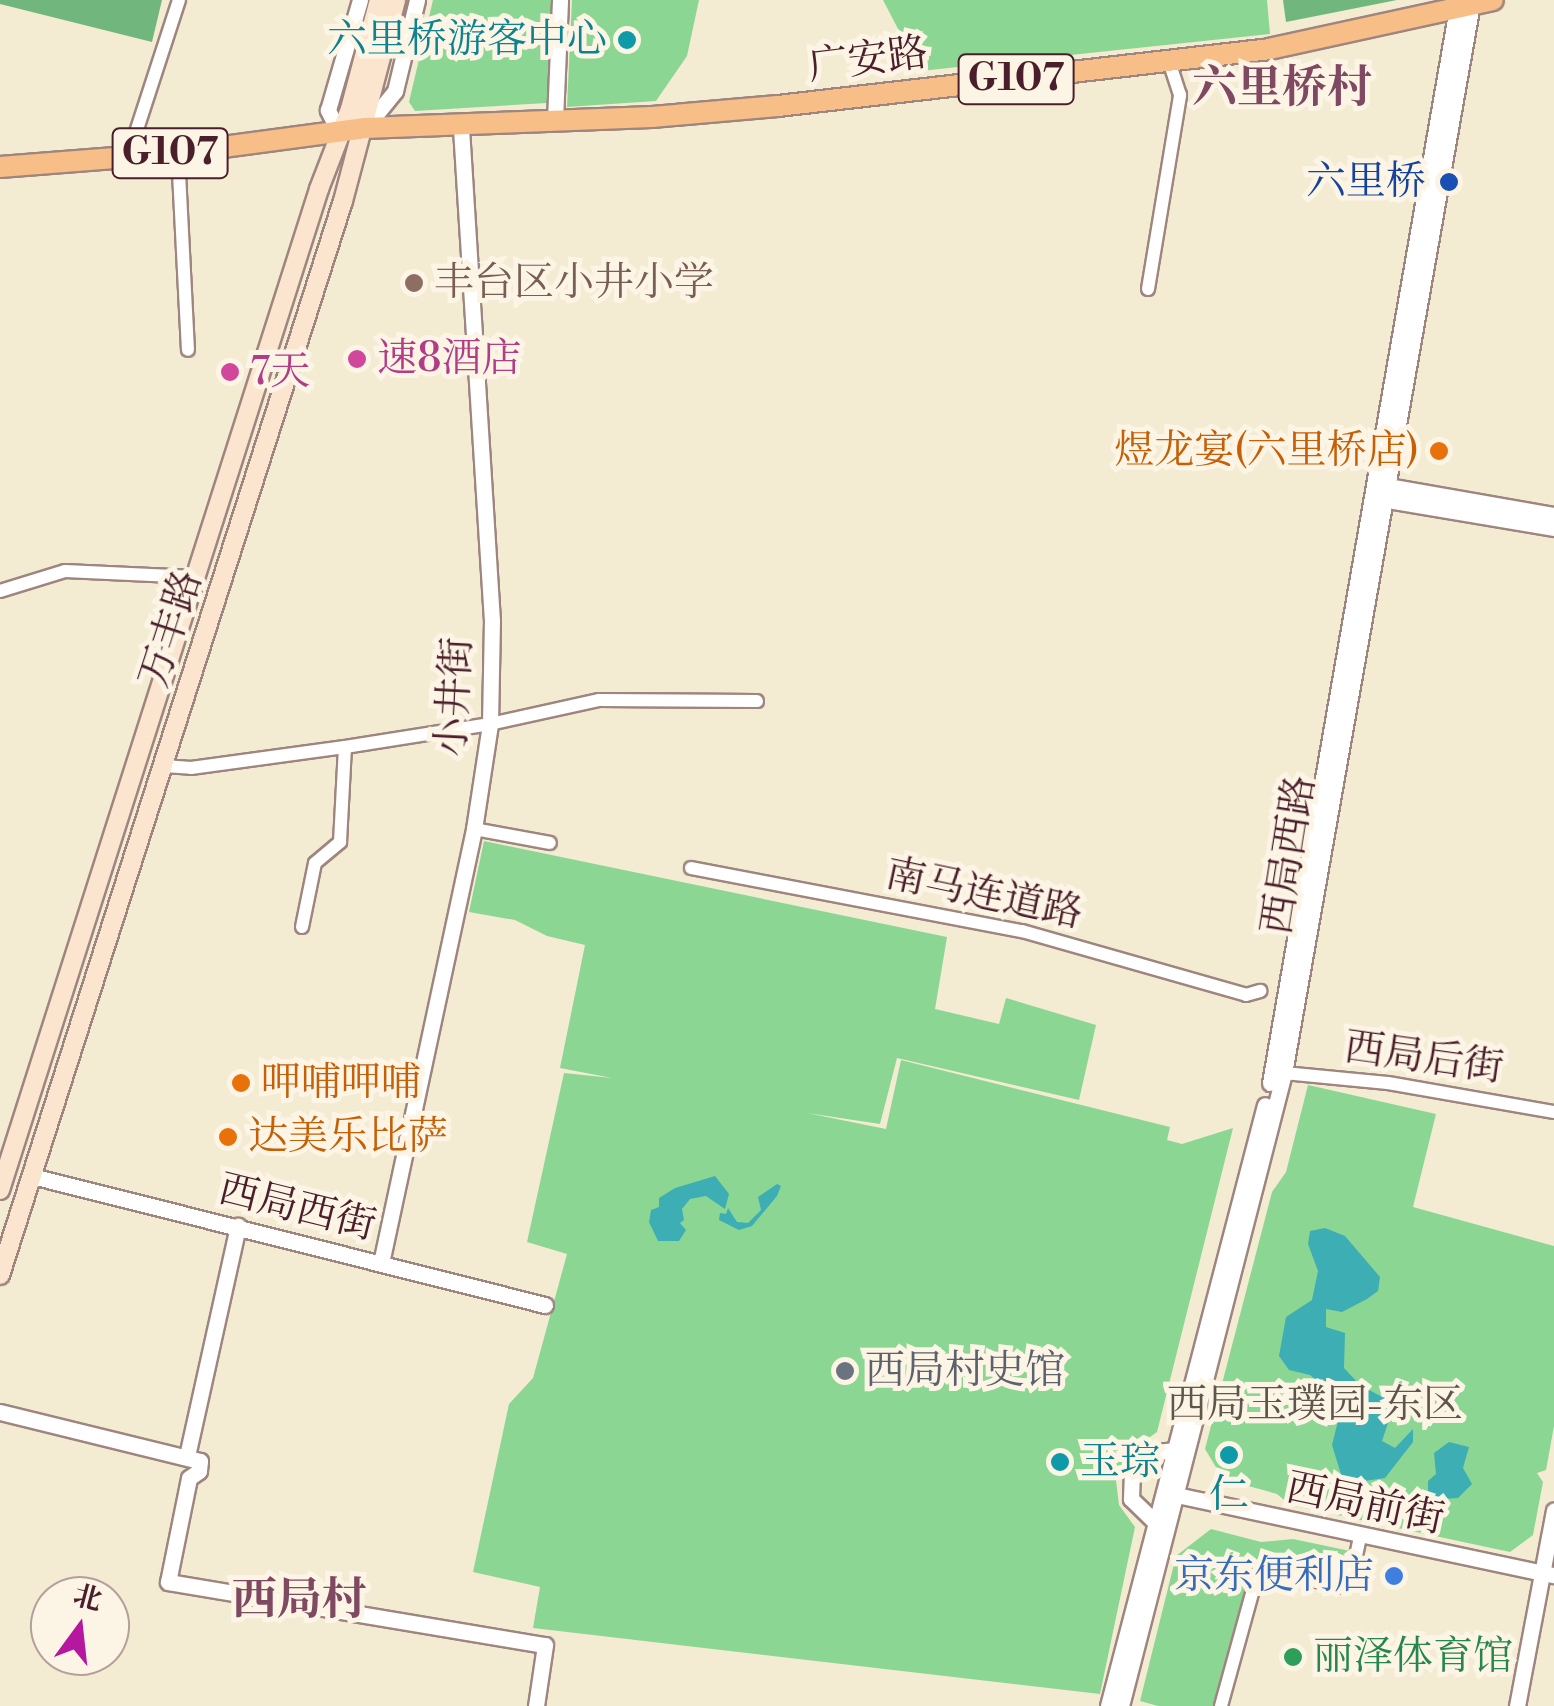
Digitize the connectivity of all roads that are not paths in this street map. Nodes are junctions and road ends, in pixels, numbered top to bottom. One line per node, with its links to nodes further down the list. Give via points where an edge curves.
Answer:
1 (179, 0): 14 (street)
2 (360, 0): 12 (street, via 328,110)
3 (379, 0): 12 (main road, 万丰路)
4 (396, 0): 11 (main road, 万丰路)
5 (416, 0): 11 (street, via 395,92)
6 (560, 0): 9 (street)
7 (1474, 4): 8 (highway, 广安路 / G107, via 1269,49); 20 (street, 西局西路)
8 (1169, 61): 9 (highway, 广安路 / G107, via 760,108); 18 (street, via 1180,95)
9 (555, 120): 10 (highway, 广安路 / G107)
10 (461, 126): 11 (highway, 广安路 / G107); 27 (street, 小井街, via 492,622)
11 (364, 128): 12 (highway, G107); 17 (main road, 万丰路)
12 (339, 132): 13 (highway, G107); 16 (main road, 万丰路)
13 (178, 152): 14 (highway, G107); 19 (street)
14 (128, 157): 15 (highway, G107)
15 (0, 168)
16 (318, 189): 17 (main road, via 329,188); 23 (main road, 万丰路)
17 (344, 200): 25 (main road, 万丰路)
18 (1148, 288)
19 (188, 350)
20 (1378, 492): 21 (street); 22 (street); 37 (street, 西局西路); 46 (street, 西局西路, via 1273,1072)
21 (1554, 514)
22 (1554, 528)
23 (195, 577): 24 (street, via 65,570); 25 (main road, via 194,606 173,677); 29 (main road, 万丰路)
24 (0, 591)
25 (192, 678): 30 (main road, 万丰路)
26 (756, 702): 27 (street, via 599,700)
27 (490, 724): 28 (street); 31 (street, 小井街)
28 (345, 746): 30 (street); 35 (street, via 340,842 315,862)
29 (138, 748): 33 (main road, via 151,744 159,756 138,820); 40 (main road, 万丰路)
30 (164, 766): 33 (main road, 万丰路)
31 (474, 829): 32 (street); 42 (street, 小井街)
32 (550, 843)
33 (136, 856): 39 (main road, 万丰路)
34 (691, 868): 36 (street, 南马连道路, via 1022,931 1246,995)
35 (302, 927)
36 (1260, 992)
37 (1284, 1073): 38 (street, 西局后街); 48 (street, 西局西路)
38 (1554, 1112)
39 (32, 1176): 41 (street, 西局西街); 43 (main road, 万丰路)
40 (0, 1190)
41 (238, 1226): 42 (street, 西局西街); 47 (street)
42 (381, 1263): 44 (street, 西局西街)
43 (0, 1275)
44 (545, 1305)
45 (0, 1412): 47 (street)
46 (1175, 1450): 48 (street, 西局西路); 50 (street, via 1149,1454 1132,1472 1132,1499)
47 (187, 1456): 53 (street, via 200,1461 199,1471 189,1478 168,1582 545,1644)
48 (1170, 1494): 50 (street, 西局西路); 51 (street, 西局前街); 55 (street, 西局西路)
49 (1554, 1510): 52 (street)
50 (1156, 1523): 54 (street, 西局西路)
51 (1360, 1537): 52 (street, 西局前街); 56 (street, via 1351,1580 1343,1587 1259,1568)
52 (1548, 1574): 57 (street)
53 (536, 1706)
54 (1108, 1706)
55 (1121, 1706)
56 (1221, 1706)
57 (1516, 1706)

